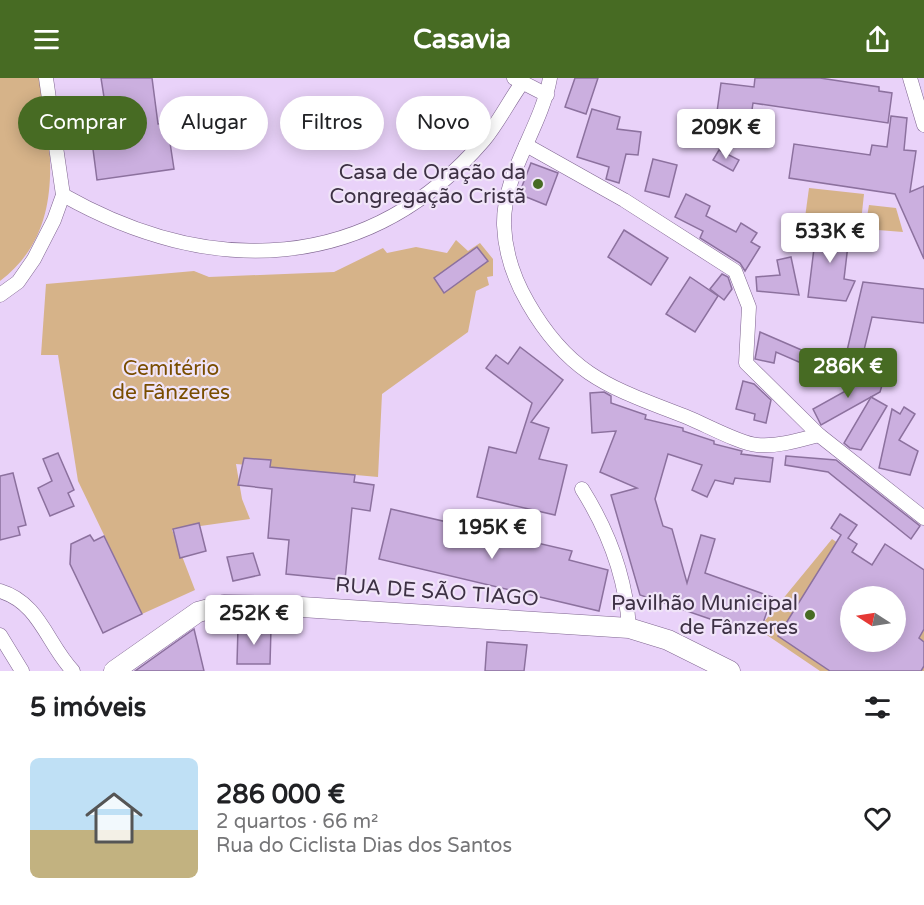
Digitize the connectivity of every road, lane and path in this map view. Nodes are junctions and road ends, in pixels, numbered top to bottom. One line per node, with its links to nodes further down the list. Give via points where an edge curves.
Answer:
1 (46, 78): 8 (street)
2 (550, 78): 5 (street)
3 (910, 78): 6 (street)
4 (518, 80): 5 (street); 8 (street, via 484,140 432,190 378,224 318,246 263,253 199,248 104,218)
5 (547, 95): 7 (street)
6 (924, 127)
7 (526, 145): 10 (street, via 624,200 735,271 749,307 746,363); 10 (street, via 509,185 506,203 508,255 518,286 552,342 581,369 608,385 756,446)
8 (63, 195): 9 (street, via 34,259 18,282)
9 (0, 295)
10 (819, 435): 12 (street)
11 (582, 489): 14 (street, via 614,549)
12 (924, 519)
13 (0, 591): 17 (street, via 16,596 35,613)
14 (630, 628): 18 (street, RUA DE SÃO TIAGO, via 224,605 198,612); 19 (street, RUA DE SÃO TIAGO, via 668,640)
15 (0, 635): 16 (street)
16 (22, 671)
17 (74, 671)
18 (114, 671)
19 (730, 671)

